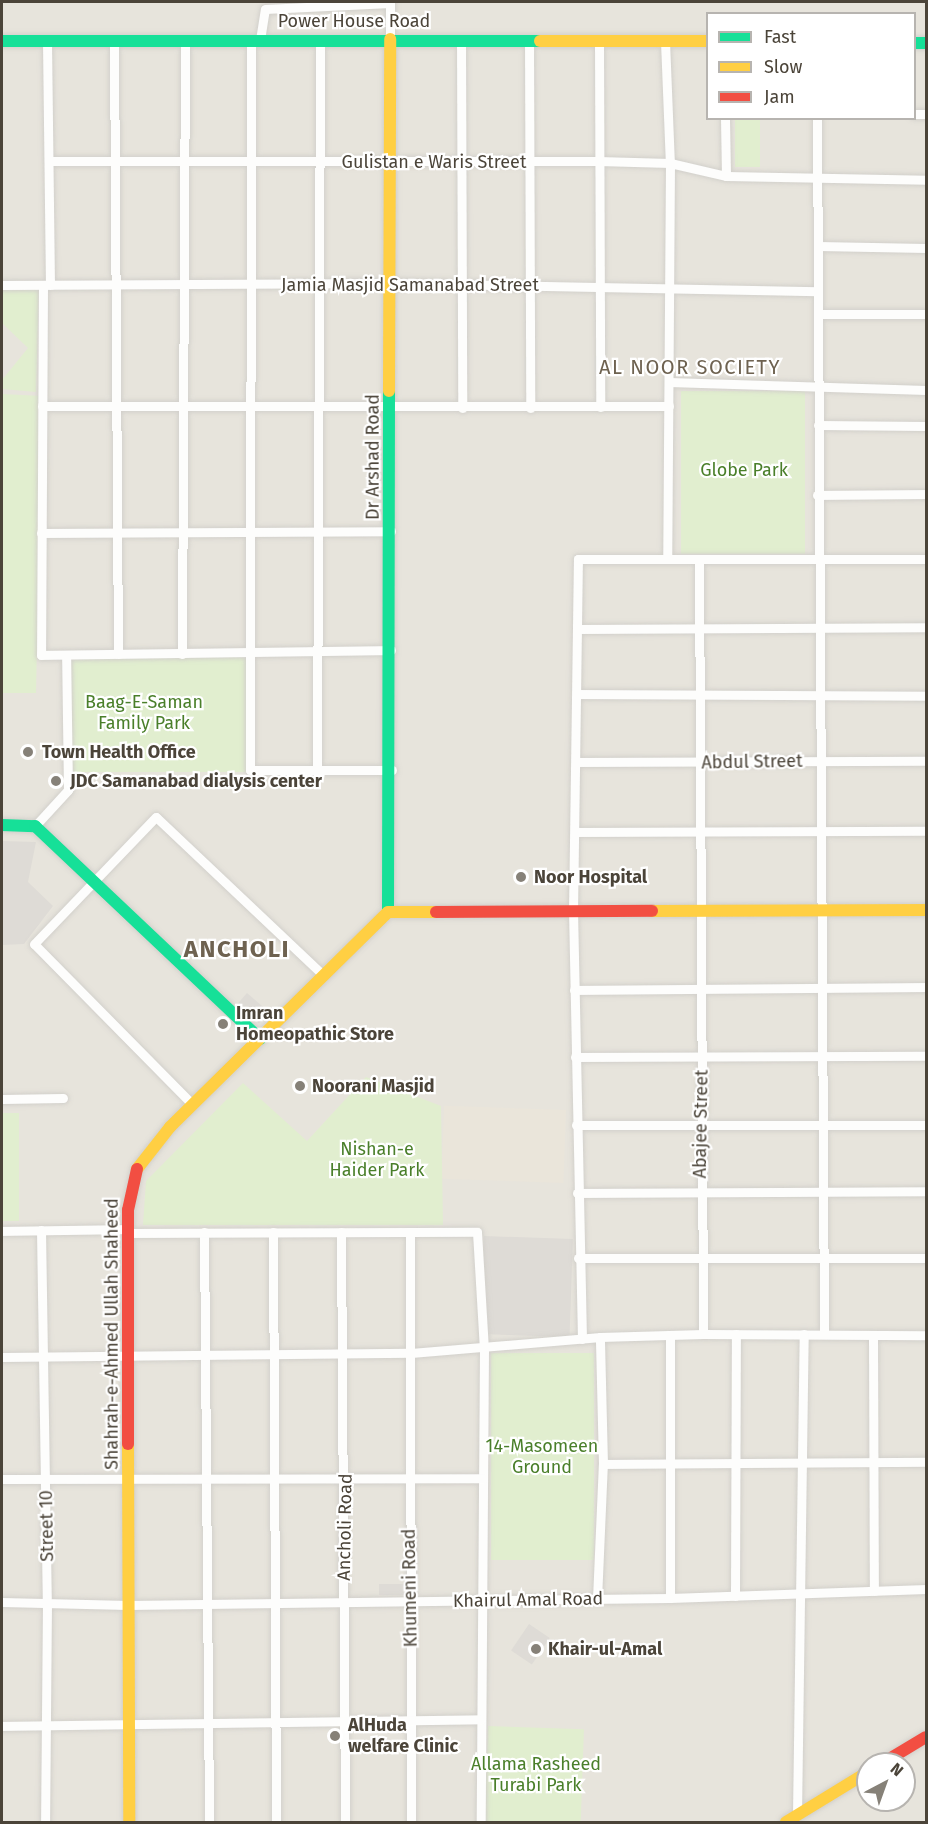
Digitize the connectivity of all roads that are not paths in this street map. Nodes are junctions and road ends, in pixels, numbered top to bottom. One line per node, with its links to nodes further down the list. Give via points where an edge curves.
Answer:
1 (390, 2): 2 (street, Dr Arshad Road); 6 (street, via 265,9)
2 (390, 39): 3 (street, Power House Road); 7 (street, Power House Road); 23 (street, Dr Arshad Road)
3 (461, 39): 4 (street, Power House Road); 24 (street)
4 (529, 39): 11 (street, Power House Road); 22 (street)
5 (185, 40): 6 (street, Power House Road); 10 (street, Power House Road); 17 (street)
6 (256, 40): 7 (street, Power House Road); 20 (street)
7 (320, 40): 21 (street)
8 (2, 41): 9 (street, Power House Road)
9 (47, 41): 10 (street, Power House Road); 16 (street)
10 (114, 41): 19 (street)
11 (599, 41): 12 (street, Power House Road); 18 (street)
12 (665, 41): 13 (street, Power House Road); 25 (street)
13 (706, 41)
14 (725, 120): 26 (street)
15 (816, 120): 27 (street)
16 (49, 160): 19 (street, Gulistan e Waris Street); 36 (street)
17 (184, 160): 19 (street, Gulistan e Waris Street); 20 (street, Gulistan e Waris Street); 31 (street)
18 (598, 161): 22 (street, Gulistan e Waris Street); 25 (street, Gulistan e Waris Street); 40 (street)
19 (115, 162): 37 (street)
20 (252, 162): 21 (street, Gulistan e Waris Street); 32 (street)
21 (319, 162): 23 (street, Gulistan e Waris Street); 33 (street)
22 (530, 162): 24 (street, Gulistan e Waris Street); 39 (street)
23 (390, 163): 24 (street, Gulistan e Waris Street); 34 (street, Dr Arshad Road)
24 (461, 163): 38 (street)
25 (670, 163): 26 (street, Gulistan e Waris Street); 41 (street)
26 (726, 176): 27 (street, Gulistan e Waris Street)
27 (817, 180): 28 (street, Gulistan e Waris Street); 29 (street)
28 (927, 180)
29 (818, 246): 30 (street); 42 (street)
30 (927, 248)
31 (183, 284): 32 (street, Jamia Masjid Samanabad Street); 37 (street, Jamia Masjid Samanabad Street); 51 (street)
32 (252, 284): 33 (street, Jamia Masjid Samanabad Street); 52 (street)
33 (318, 284): 34 (street, Jamia Masjid Samanabad Street); 54 (street)
34 (390, 284): 38 (street, Jamia Masjid Samanabad Street); 55 (street, Dr Arshad Road)
35 (2, 285): 36 (street, Jamia Masjid Samanabad Street)
36 (46, 285): 37 (street, Jamia Masjid Samanabad Street); 48 (street)
37 (116, 285): 50 (street)
38 (462, 285): 39 (street, Jamia Masjid Samanabad Street); 56 (street)
39 (530, 286): 40 (street, Jamia Masjid Samanabad Street); 57 (street)
40 (597, 287): 41 (street, Jamia Masjid Samanabad Street); 53 (street)
41 (666, 288): 42 (street, Jamia Masjid Samanabad Street); 45 (street)
42 (818, 291): 43 (street)
43 (818, 314): 44 (street); 46 (street)
44 (927, 314)
45 (669, 382): 46 (street); 49 (street)
46 (819, 387): 47 (street); 58 (street)
47 (927, 390)
48 (42, 406): 50 (street); 66 (street)
49 (669, 406): 53 (street); 68 (street)
50 (117, 407): 51 (street); 67 (street)
51 (184, 407): 52 (street); 63 (street)
52 (253, 407): 54 (street); 64 (street)
53 (600, 407): 57 (street)
54 (319, 408): 55 (street); 65 (street)
55 (390, 408): 56 (street); 62 (street, Dr Arshad Road)
56 (462, 408): 57 (street)
57 (530, 408)
58 (818, 425): 59 (street); 61 (street)
59 (927, 426)
60 (927, 494): 61 (street)
61 (817, 495): 71 (street)
62 (391, 531): 65 (street); 76 (street, Dr Arshad Road)
63 (182, 532): 64 (street); 67 (street); 79 (street)
64 (250, 532): 65 (street); 80 (street)
65 (319, 532): 77 (street)
66 (41, 533): 67 (street); 81 (street, via 41,655)
67 (117, 533): 78 (street)
68 (667, 559): 69 (street); 75 (street, via 578,560)
69 (699, 559): 71 (street); 74 (street, Abajee Street)
70 (927, 559): 71 (street)
71 (816, 561): 72 (street)
72 (818, 626): 73 (street); 74 (street); 82 (street)
73 (927, 627)
74 (700, 628): 75 (street); 85 (street, Abajee Street)
75 (580, 629): 83 (street)
76 (391, 650): 77 (street); 91 (street, Dr Arshad Road)
77 (320, 652): 80 (street); 90 (street)
78 (118, 654): 79 (street); 81 (street)
79 (182, 654): 80 (street)
80 (250, 654): 90 (street, via 250,770)
81 (66, 655): 93 (street, via 68,790)
82 (819, 693): 84 (street); 85 (street); 86 (street)
83 (579, 694): 85 (street); 88 (street)
84 (927, 696)
85 (701, 697): 89 (street, Abajee Street)
86 (820, 761): 87 (street, Abdul Street); 89 (street, Abdul Street); 97 (street)
87 (927, 761)
88 (578, 762): 89 (street, Abdul Street); 95 (street)
89 (701, 763): 96 (street, Abajee Street)
90 (318, 770): 91 (street)
91 (392, 770): 101 (street, Dr Arshad Road)
92 (2, 825): 93 (street)
93 (35, 826): 98 (street)
94 (927, 831): 97 (street)
95 (576, 832): 96 (street); 102 (street)
96 (701, 832): 97 (street); 103 (street, Abajee Street)
97 (821, 832): 100 (street)
98 (96, 879): 104 (street, via 156,817); 109 (street); 116 (street, via 34,944)
99 (927, 910): 100 (street)
100 (822, 911): 103 (street); 106 (street)
101 (388, 912): 102 (street); 104 (street, Shahrah-e-Ahmed Ullah Shaheed)
102 (573, 913): 103 (street); 107 (street)
103 (703, 914): 108 (street, Abajee Street)
104 (324, 976): 109 (street, Shahrah-e-Ahmed Ullah Shaheed)
105 (927, 987): 106 (street)
106 (824, 988): 108 (street); 110 (street)
107 (574, 990): 108 (street); 113 (street)
108 (702, 990): 111 (street, Abajee Street)
109 (260, 1039): 116 (street, Shahrah-e-Ahmed Ullah Shaheed)
110 (822, 1055): 111 (street); 112 (street); 117 (street)
111 (702, 1056): 113 (street); 120 (street, Abajee Street)
112 (927, 1056)
113 (575, 1057): 118 (street)
114 (63, 1098): 115 (street)
115 (2, 1099)
116 (193, 1105): 127 (street, Shahrah-e-Ahmed Ullah Shaheed, via 136,1170)
117 (822, 1124): 119 (street); 120 (street); 122 (street)
118 (576, 1125): 120 (street); 124 (street)
119 (927, 1125)
120 (702, 1127): 121 (street, Abajee Street)
121 (699, 1189): 122 (street); 124 (street); 133 (street, Abajee Street)
122 (822, 1190): 123 (street); 134 (street)
123 (927, 1191)
124 (577, 1193): 132 (street)
125 (41, 1230): 126 (street); 127 (street); 149 (street, Street 10)
126 (2, 1231)
127 (128, 1231): 128 (street); 150 (street, Shahrah-e-Ahmed Ullah Shaheed)
128 (204, 1232): 129 (street); 152 (street)
129 (273, 1232): 130 (street); 147 (street)
130 (341, 1232): 131 (street); 148 (street, Ancholi Road)
131 (410, 1232): 145 (street, via 477,1232); 146 (street, Khumeni Road)
132 (578, 1258): 133 (street); 144 (street)
133 (699, 1258): 134 (street); 137 (street, Abajee Street)
134 (822, 1258): 135 (street); 136 (street)
135 (927, 1258)
136 (824, 1332): 139 (street); 141 (street)
137 (703, 1334): 138 (street); 140 (street)
138 (736, 1334): 139 (street); 156 (street)
139 (804, 1334): 157 (street)
140 (670, 1335): 143 (street); 155 (street)
141 (873, 1335): 142 (street); 158 (street)
142 (927, 1335)
143 (600, 1337): 144 (street); 154 (street)
144 (582, 1339): 145 (street)
145 (484, 1349): 146 (street); 163 (street)
146 (411, 1353): 148 (street); 162 (street, Khumeni Road)
147 (274, 1354): 148 (street); 152 (street); 159 (street)
148 (345, 1354): 160 (street, Ancholi Road)
149 (44, 1356): 150 (street); 151 (street); 165 (street, Street 10)
150 (127, 1356): 152 (street); 166 (street, Shahrah-e-Ahmed Ullah Shaheed)
151 (2, 1357)
152 (206, 1357): 161 (street)
153 (927, 1462): 158 (street)
154 (603, 1464): 155 (street); 172 (street)
155 (671, 1464): 156 (street); 171 (street)
156 (739, 1464): 157 (street); 170 (street)
157 (804, 1465): 158 (street); 169 (street)
158 (874, 1465): 168 (street)
159 (276, 1475): 160 (street); 161 (street); 178 (street)
160 (346, 1476): 162 (street); 177 (street, Ancholi Road)
161 (208, 1477): 166 (street); 179 (street)
162 (408, 1477): 163 (street); 174 (street, Khumeni Road)
163 (483, 1478): 173 (street)
164 (2, 1479): 165 (street)
165 (46, 1479): 166 (street); 176 (street, Street 10)
166 (129, 1479): 180 (street, Shahrah-e-Ahmed Ullah Shaheed)
167 (927, 1589): 168 (street, Khairul Amal Road)
168 (874, 1591): 169 (street, Khairul Amal Road)
169 (801, 1593): 170 (street, Khairul Amal Road); 192 (street)
170 (735, 1596): 171 (street, Khairul Amal Road)
171 (670, 1598): 172 (street, Khairul Amal Road)
172 (597, 1599): 173 (street, Khairul Amal Road)
173 (480, 1600): 174 (street, Khairul Amal Road); 181 (street)
174 (411, 1601): 177 (street, Khairul Amal Road); 182 (street, Khumeni Road)
175 (2, 1602): 176 (street, Khairul Amal Road)
176 (47, 1602): 180 (street, Khairul Amal Road); 186 (street, Street 10)
177 (344, 1602): 178 (street, Khairul Amal Road); 183 (street, Ancholi Road)
178 (278, 1603): 179 (street, Khairul Amal Road); 184 (street)
179 (208, 1604): 180 (street, Khairul Amal Road); 185 (street)
180 (128, 1605): 188 (street, Shahrah-e-Ahmed Ullah Shaheed)
181 (481, 1719): 182 (street); 199 (street)
182 (411, 1720): 183 (street); 198 (street, Khumeni Road)
183 (345, 1722): 184 (street); 197 (street, Ancholi Road)
184 (278, 1723): 185 (street); 196 (street)
185 (207, 1724): 188 (street); 195 (street)
186 (44, 1725): 187 (street); 188 (street); 193 (street, Street 10)
187 (2, 1726)
188 (129, 1726): 194 (street, Shahrah-e-Ahmed Ullah Shaheed)
189 (927, 1737): 190 (street)
190 (901, 1752)
191 (856, 1779): 192 (street)
192 (797, 1815): 200 (street)
193 (45, 1822)
194 (129, 1822)
195 (209, 1822)
196 (276, 1822)
197 (345, 1822)
198 (411, 1822)
199 (481, 1822)
200 (786, 1822)

